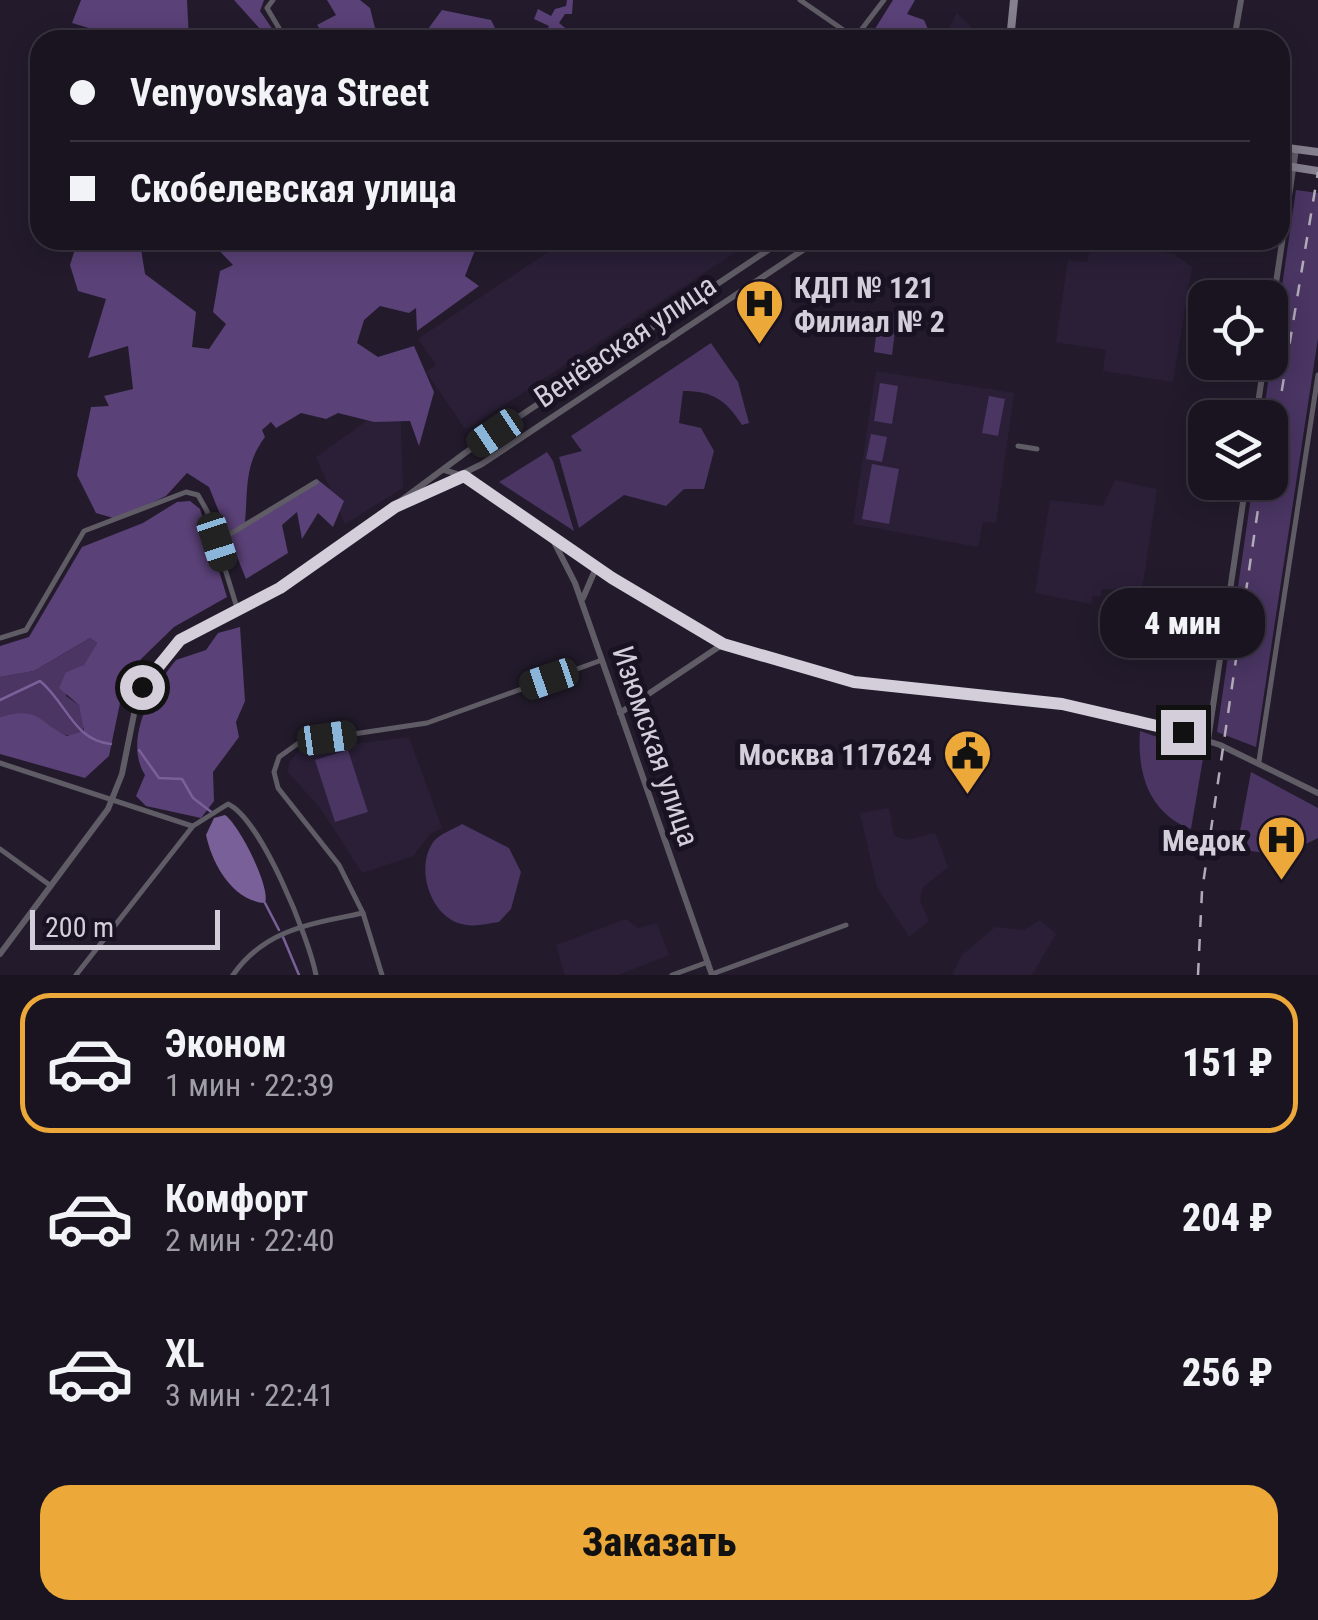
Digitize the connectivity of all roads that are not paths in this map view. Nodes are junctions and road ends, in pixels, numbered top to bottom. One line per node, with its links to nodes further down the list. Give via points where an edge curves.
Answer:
1 (273, 0): 6 (street, via 267,8)
2 (800, 0): 7 (street)
3 (884, 0): 8 (street)
4 (1014, 0): 9 (main road)
5 (1241, 0): 10 (street)
6 (280, 30)
7 (843, 30)
8 (861, 30)
9 (1011, 30)
10 (1236, 30)
11 (1290, 148): 12 (main road)
12 (1296, 149): 13 (main road); 15 (street)
13 (1318, 152)
14 (1290, 168): 15 (main road)
15 (1293, 168): 16 (main road); 17 (street)
16 (1318, 171)
17 (1290, 188)
18 (769, 250): 21 (street, Венёвская улица)
19 (803, 250): 23 (street, Венёвская улица)
20 (1281, 250): 22 (street)
21 (743, 267): 23 (street); 24 (street, Венёвская улица)
22 (1276, 280)
23 (754, 282): 25 (street, Венёвская улица)
24 (702, 294): 25 (street, via 712,301); 29 (street, Венёвская улица)
25 (712, 311): 30 (street, Венёвская улица)
26 (1318, 375): 47 (street)
27 (1018, 446): 28 (street)
28 (1037, 449)
29 (465, 454): 31 (street, Венёвская улица); 32 (street, via 458,466)
30 (482, 464): 32 (street, Венёвская улица); 34 (street, via 476,478)
31 (443, 470): 32 (street); 36 (street, Венёвская улица)
32 (464, 476): 34 (street); 36 (street, Венёвская улица)
33 (316, 482): 38 (street)
34 (483, 490): 37 (street)
35 (1243, 500): 46 (street)
36 (395, 507): 41 (street, via 294,580)
37 (549, 536): 39 (street); 40 (street, Изюмская улица)
38 (217, 542): 41 (street); 42 (street, via 198,496 186,492 84,532 26,630)
39 (596, 568): 40 (street); 43 (street)
40 (583, 604): 44 (street, Изюмская улица)
41 (238, 611): 50 (street, via 180,640 150,673 133,710)
42 (0, 638)
43 (723, 644): 45 (street); 46 (street, via 854,682 1062,704)
44 (602, 660): 45 (street, Изюмская улица); 54 (street, via 426,723 300,742 279,757 278,788 339,865)
45 (620, 713): 58 (street, Изюмская улица)
46 (1208, 740): 47 (street)
47 (1258, 761): 49 (street)
48 (0, 764): 50 (street)
49 (1318, 793)
50 (114, 798): 51 (street); 53 (street)
51 (193, 826): 56 (street, via 222,804 237,808); 59 (street)
52 (0, 850): 53 (street)
53 (50, 886): 57 (street)
54 (363, 913): 56 (street); 62 (street)
55 (846, 925): 64 (street)
56 (302, 926): 60 (street, via 263,941); 61 (street)
57 (0, 954)
58 (708, 962): 63 (street); 64 (street, Изюмская улица)
59 (76, 975)
60 (232, 975)
61 (316, 975)
62 (382, 975)
63 (672, 975)
64 (712, 975)

